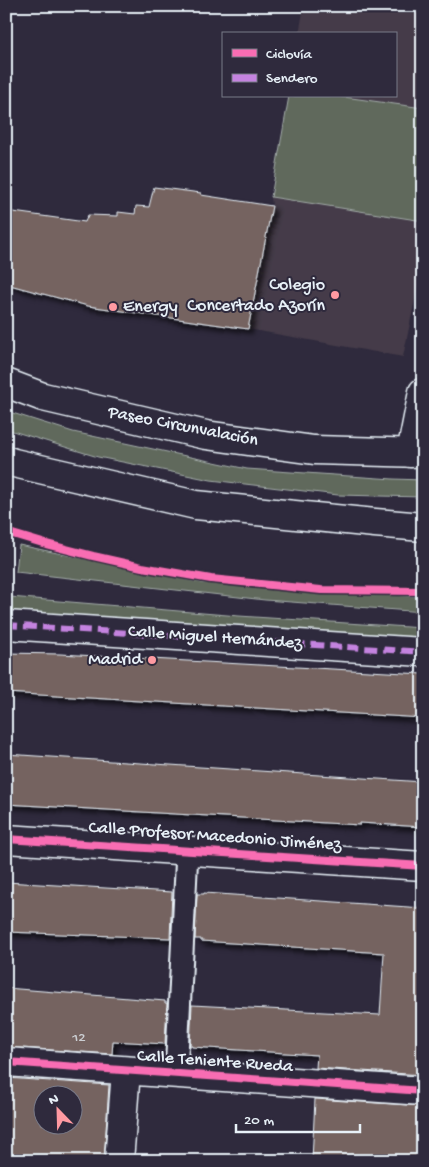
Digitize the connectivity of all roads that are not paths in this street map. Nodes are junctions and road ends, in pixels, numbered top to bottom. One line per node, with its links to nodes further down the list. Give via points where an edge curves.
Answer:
1 (6, 383): 3 (street, Paseo Circunvalación, via 43,397 206,436 314,450)
2 (423, 392): 3 (street)
3 (417, 453)
4 (6, 460): 5 (street, via 196,505)
5 (423, 527)
6 (6, 625): 7 (street, Calle Miguel Hernández)
7 (423, 652)
8 (6, 839): 9 (street, Calle Profesor Macedonio Jiménez)
9 (187, 851): 10 (street, Calle Profesor Macedonio Jiménez); 13 (lane)
10 (423, 866)
11 (6, 1062): 12 (street, Calle Teniente Rueda)
12 (126, 1071): 13 (street, Calle Teniente Rueda); 15 (street)
13 (176, 1075): 14 (street, Calle Teniente Rueda)
14 (423, 1091)
15 (119, 1161)

